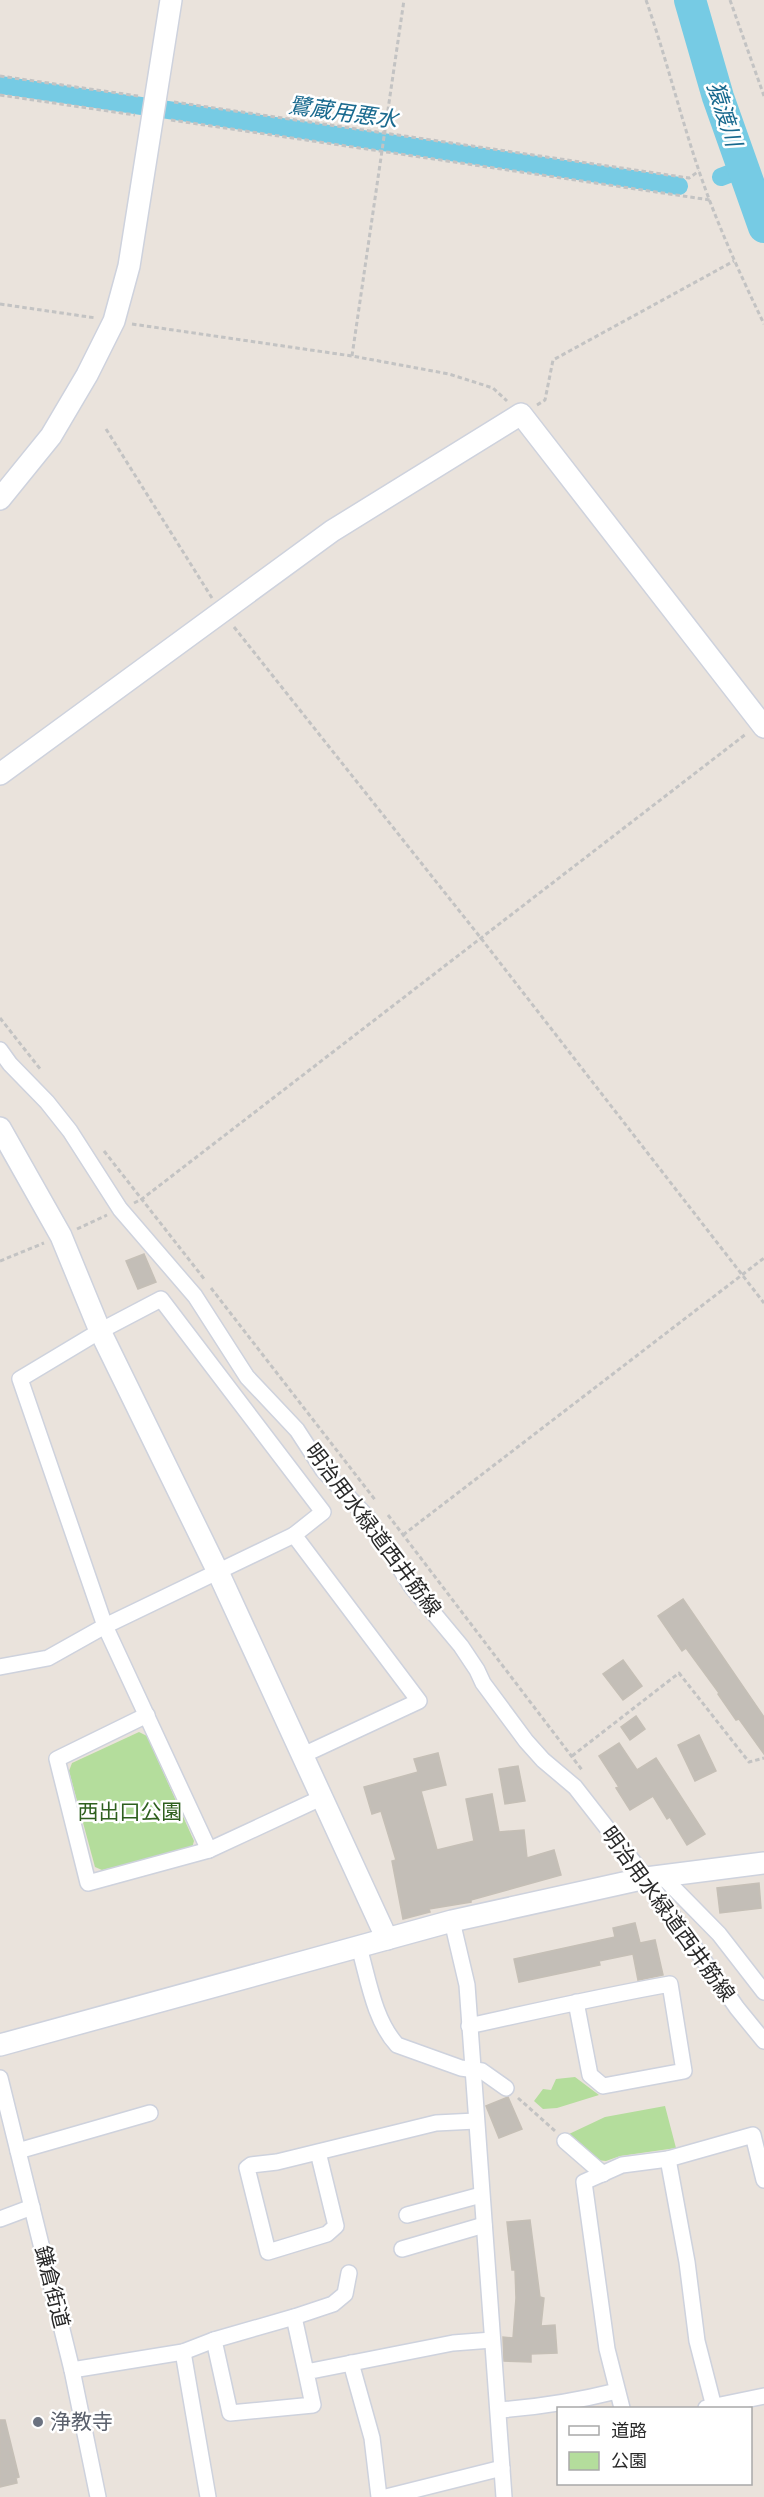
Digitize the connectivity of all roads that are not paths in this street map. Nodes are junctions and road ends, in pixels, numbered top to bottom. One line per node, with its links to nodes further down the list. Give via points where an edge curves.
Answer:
1 (171, 0): 2 (street, via 129,266 114,321 51,436)
2 (0, 499)
3 (762, 725): 4 (street, via 521,414 332,531)
4 (0, 774)
5 (0, 1050): 17 (street, 明治用水緑道西井筋線, via 70,1131 120,1209 195,1296 248,1377 297,1430 333,1482 369,1519 411,1586 461,1646 526,1741 575,1787)
6 (0, 1128): 7 (street, via 61,1236)
7 (100, 1331): 8 (street, via 161,1299 323,1512); 9 (street); 10 (street, via 20,1379)
8 (294, 1534): 9 (street); 13 (street, via 419,1701)
9 (218, 1572): 10 (street); 13 (street)
10 (105, 1626): 11 (street, via 48,1658); 12 (street)
11 (0, 1667)
12 (147, 1715): 15 (street); 15 (street, via 57,1759 88,1883)
13 (301, 1756): 14 (street)
14 (321, 1798): 15 (street); 19 (street)
15 (209, 1850)
16 (764, 1863): 17 (street)
17 (654, 1877): 18 (street); 21 (street, via 719,1934); 24 (street, 明治用水緑道西井筋線, via 737,2008)
18 (452, 1921): 19 (street); 23 (street, via 467,1985)
19 (387, 1940): 20 (street)
20 (359, 1947): 25 (street); 26 (street, via 389,2037 397,2045)
21 (764, 1992)
22 (576, 2002): 22 (street, via 670,1984 684,2071 603,2086 590,2075); 23 (street)
23 (469, 2026): 26 (street)
24 (764, 2041)
25 (0, 2045)
26 (471, 2068): 28 (street); 30 (street)
27 (0, 2079): 32 (street, 鎌倉街道)
28 (506, 2088)
29 (150, 2113): 32 (street)
30 (476, 2121): 33 (street, via 436,2123); 37 (street)
31 (565, 2141): 35 (street)
32 (18, 2151): 38 (street, 鎌倉街道)
33 (318, 2152): 33 (street, via 247,2168 268,2252 327,2234 336,2226)
34 (668, 2159): 35 (street, via 622,2165); 36 (street, via 753,2135); 54 (street)
35 (603, 2174): 51 (street, via 584,2182)
36 (764, 2180)
37 (481, 2195): 39 (street); 41 (street)
38 (32, 2207): 40 (street); 49 (street, 鎌倉街道)
39 (407, 2215)
40 (0, 2219)
41 (484, 2225): 42 (street); 46 (street)
42 (402, 2249)
43 (349, 2273): 44 (street, via 345,2294 333,2304)
44 (294, 2317): 45 (street); 50 (street)
45 (214, 2340): 47 (street); 50 (street, via 230,2413 313,2405)
46 (492, 2340): 48 (street, via 453,2343); 56 (street)
47 (183, 2352): 49 (street); 59 (street)
48 (351, 2363): 50 (street); 60 (street, via 372,2438)
49 (72, 2370): 58 (street, 鎌倉街道)
50 (306, 2372)
51 (617, 2391): 53 (street); 56 (street, via 554,2405)
52 (764, 2396): 55 (street)
53 (621, 2407)
54 (710, 2407)
55 (714, 2407)
56 (499, 2410): 57 (street)
57 (502, 2468): 61 (street); 62 (street)
58 (98, 2497)
59 (208, 2497)
60 (379, 2497)
61 (386, 2497)
62 (504, 2497)

